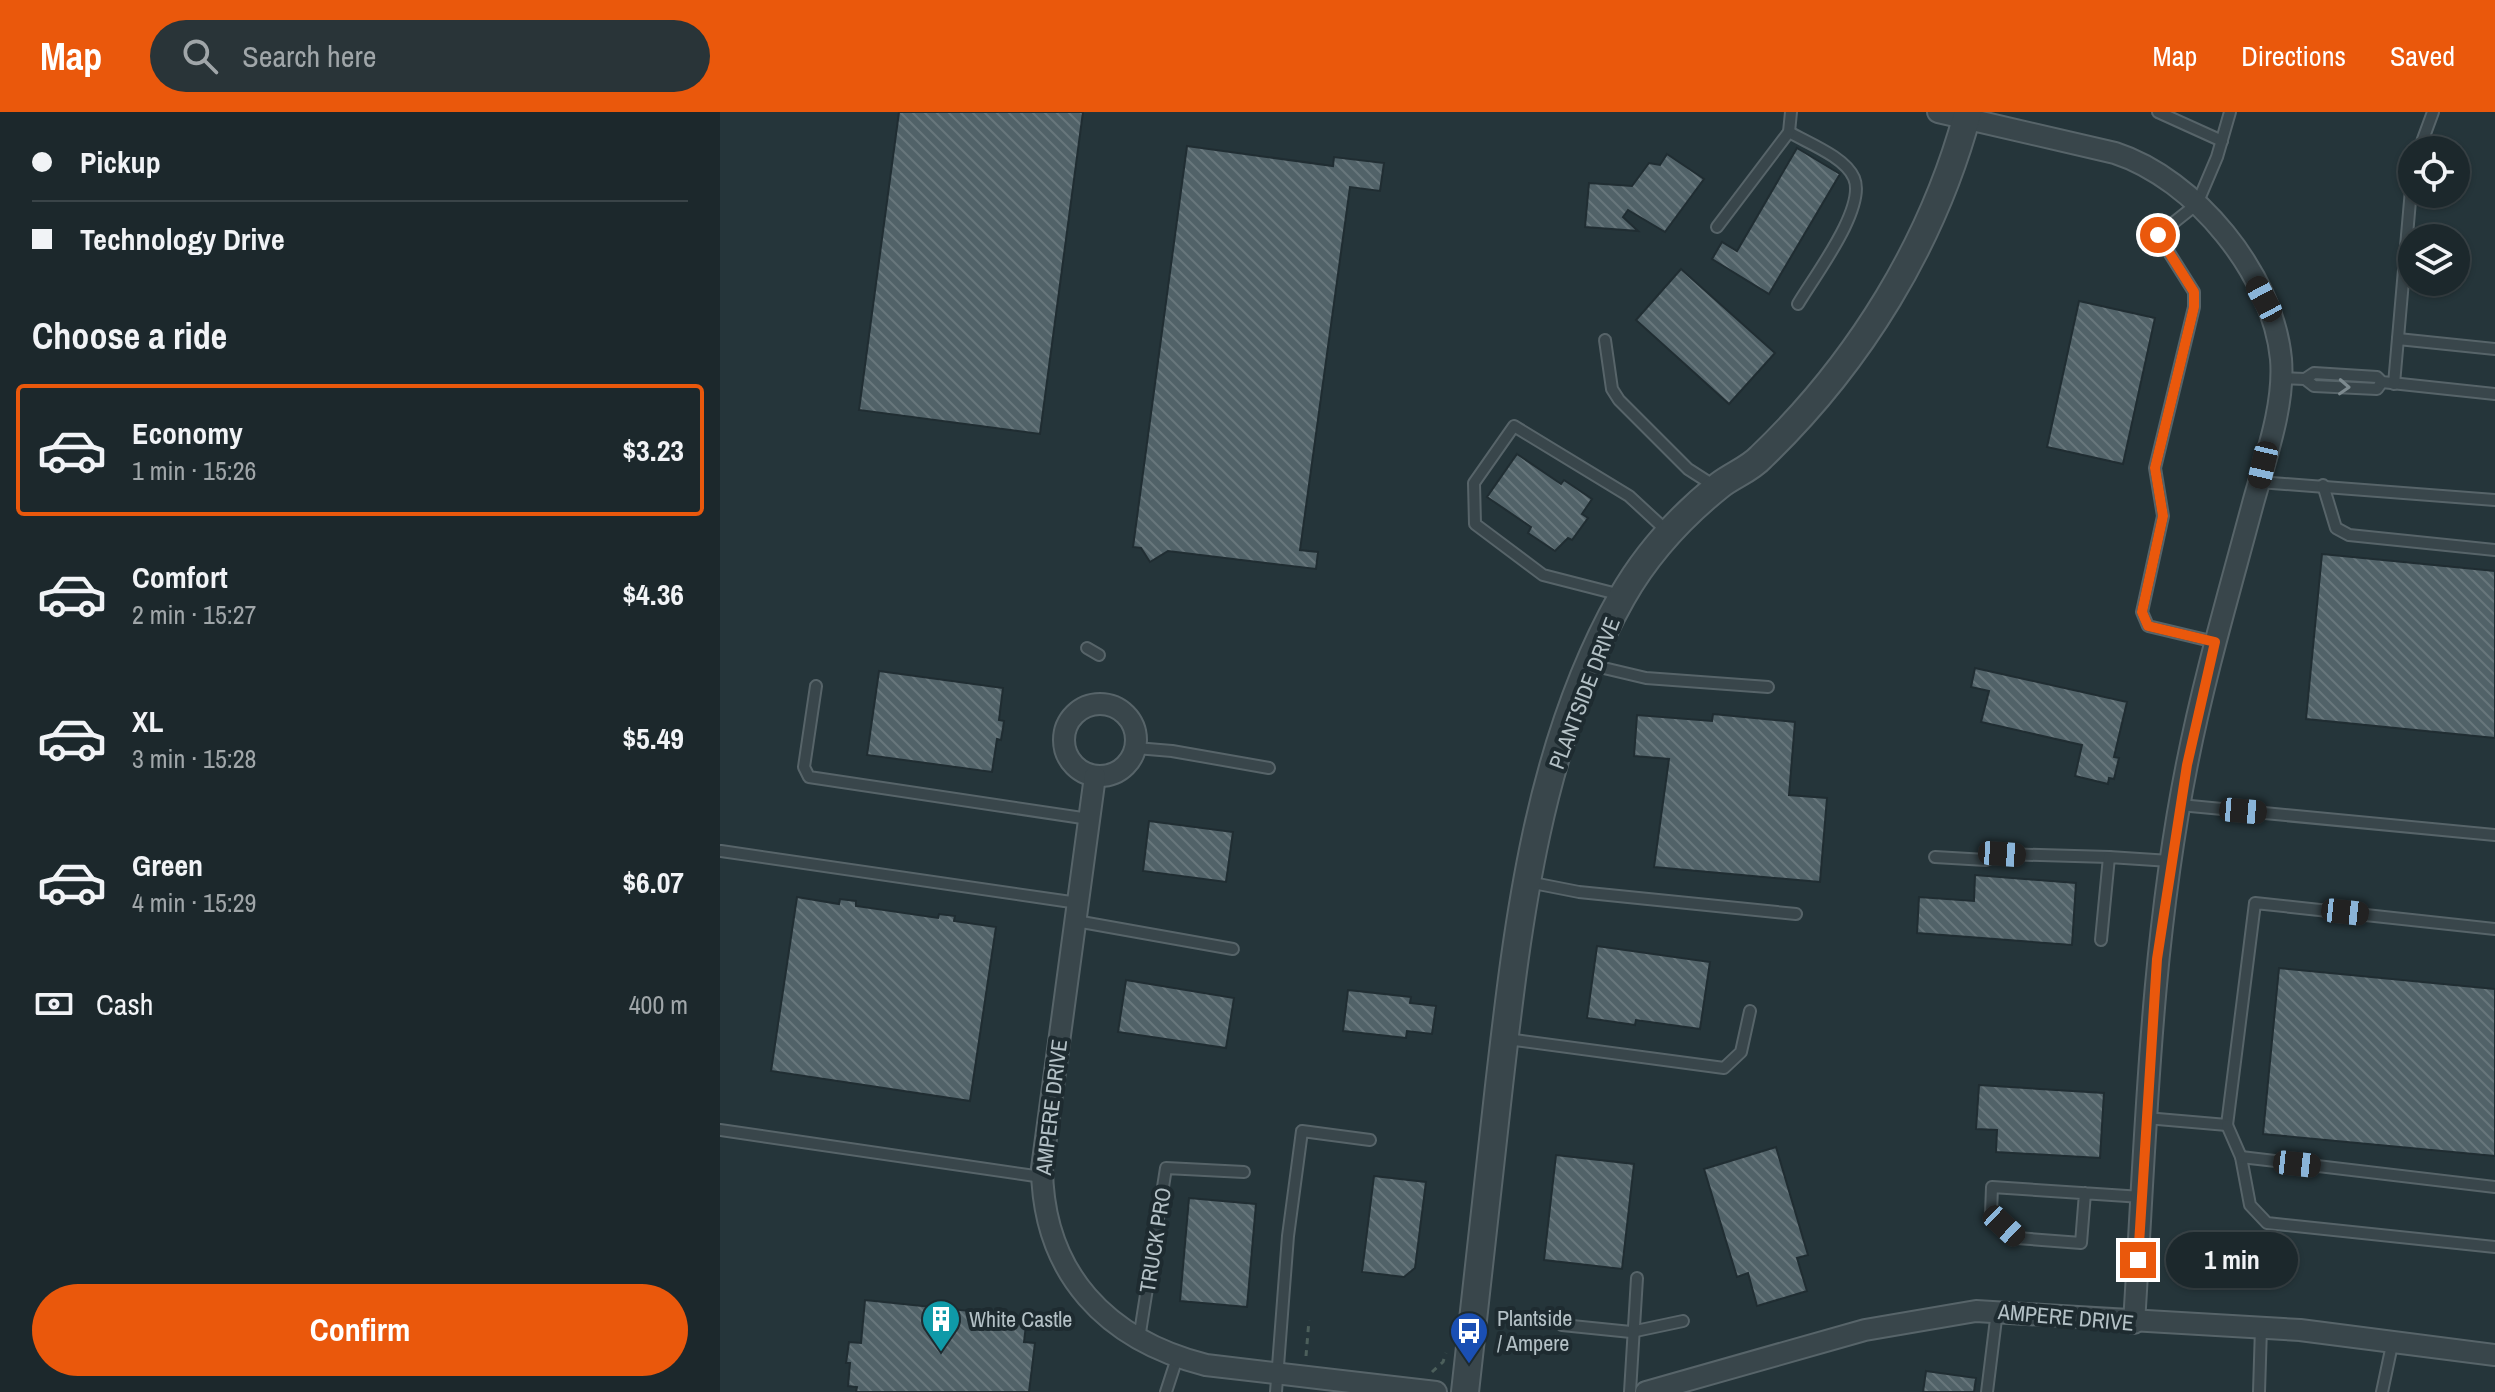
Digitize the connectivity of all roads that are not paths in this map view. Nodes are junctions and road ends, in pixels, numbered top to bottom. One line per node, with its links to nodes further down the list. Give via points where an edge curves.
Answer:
1 (1791, 112): 7 (lane)
2 (1938, 112): 6 (street)
3 (2158, 112): 9 (lane)
4 (2230, 112): 9 (lane)
5 (2433, 112): 8 (lane)
6 (1967, 116): 10 (street, via 2144,162); 22 (street, PLANTSIDE DRIVE, via 1933,213 1873,324 1800,419 1757,462)
7 (1789, 132): 12 (lane); 13 (lane, via 1845,166 1857,192 1853,211)
8 (2424, 136)
9 (2222, 141): 10 (lane)
10 (2197, 204): 17 (street, via 2238,249 2264,299 2281,359); 27 (lane, via 2158,235 2194,292 2194,307 2155,468 2163,516 2142,612 2148,626)
11 (2409, 208): 14 (lane)
12 (1717, 227)
13 (1798, 304)
14 (2398, 339): 16 (lane); 18 (lane)
15 (1605, 340): 22 (lane, via 1612,389 1619,400 1688,469)
16 (2495, 349)
17 (2280, 378): 18 (lane, via 2305,379 2314,386 2377,389 2382,382); 20 (street)
18 (2394, 384): 19 (lane)
19 (2495, 394)
20 (2259, 482): 21 (lane); 27 (street)
21 (2323, 485): 23 (lane); 25 (lane, via 2336,528 2349,535)
22 (1718, 487): 24 (street, PLANTSIDE DRIVE)
23 (2495, 500)
24 (1668, 532): 26 (street, PLANTSIDE DRIVE); 26 (lane, via 1629,496 1514,426 1474,483 1475,524 1543,575)
25 (2495, 550)
26 (1623, 596): 30 (street, PLANTSIDE DRIVE)
27 (2215, 642): 36 (street)
28 (1087, 648): 29 (lane)
29 (1099, 655)
30 (1591, 665): 32 (lane, via 1646,678); 43 (street, PLANTSIDE DRIVE, via 1555,762)
31 (816, 686): 37 (lane, via 804,767 809,777)
32 (1768, 687)
33 (1136, 748): 34 (lane); 35 (street, via 1123,768); 35 (street, via 1130,718 1122,710 1095,703 1079,709 1067,724 1063,743 1075,767)
34 (1269, 768)
35 (1095, 776): 37 (street, AMPERE DRIVE)
36 (2180, 805): 38 (lane); 42 (street)
37 (1089, 819): 44 (street, AMPERE DRIVE)
38 (2495, 835)
39 (721, 851): 44 (lane)
40 (1935, 857): 41 (lane)
41 (2109, 857): 42 (lane); 47 (lane)
42 (2170, 861): 51 (street)
43 (1526, 882): 45 (lane); 50 (street, PLANTSIDE DRIVE)
44 (1077, 912): 48 (lane); 57 (street, AMPERE DRIVE)
45 (1796, 914)
46 (2495, 929): 52 (lane, via 2255,903)
47 (2101, 940)
48 (1233, 949)
49 (1750, 1011): 50 (lane, via 1741,1052 1724,1068)
50 (1505, 1039): 77 (street, PLANTSIDE DRIVE)
51 (2146, 1118): 52 (lane); 60 (street)
52 (2227, 1125): 55 (lane)
53 (720, 1130): 57 (lane)
54 (1370, 1140): 73 (lane, via 1302,1131)
55 (2241, 1157): 58 (lane); 61 (lane, via 2250,1205 2267,1223)
56 (1244, 1172): 70 (lane, TRUCK PRO, via 1166,1168)
57 (1042, 1177): 70 (street, AMPERE DRIVE, via 1044,1210 1061,1259 1094,1305)
58 (2495, 1187)
59 (2085, 1193): 59 (lane, via 1992,1187 1991,1214 2017,1238 2081,1243); 60 (lane)
60 (2142, 1197): 65 (street)
61 (2495, 1247)
62 (1637, 1278): 68 (lane)
63 (1997, 1311): 65 (street, AMPERE DRIVE); 75 (street, AMPERE DRIVE, via 1930,1316 1865,1330); 80 (lane)
64 (1683, 1321): 68 (lane)
65 (2134, 1323): 67 (street, AMPERE DRIVE)
66 (1562, 1325): 68 (lane)
67 (2261, 1328): 69 (street, AMPERE DRIVE); 81 (lane)
68 (1631, 1332): 78 (lane)
69 (2393, 1340): 71 (street, AMPERE DRIVE); 82 (lane)
70 (1139, 1341): 72 (street, AMPERE DRIVE)
71 (2495, 1355)
72 (1177, 1358): 73 (street, AMPERE DRIVE); 76 (lane)
73 (1276, 1383): 74 (street, AMPERE DRIVE)
74 (1433, 1383)
75 (1692, 1386): 79 (street, AMPERE DRIVE)
76 (1166, 1392)
77 (1465, 1392)
78 (1630, 1392)
79 (1646, 1392)
80 (1987, 1392)
81 (2259, 1392)
82 (2382, 1392)

